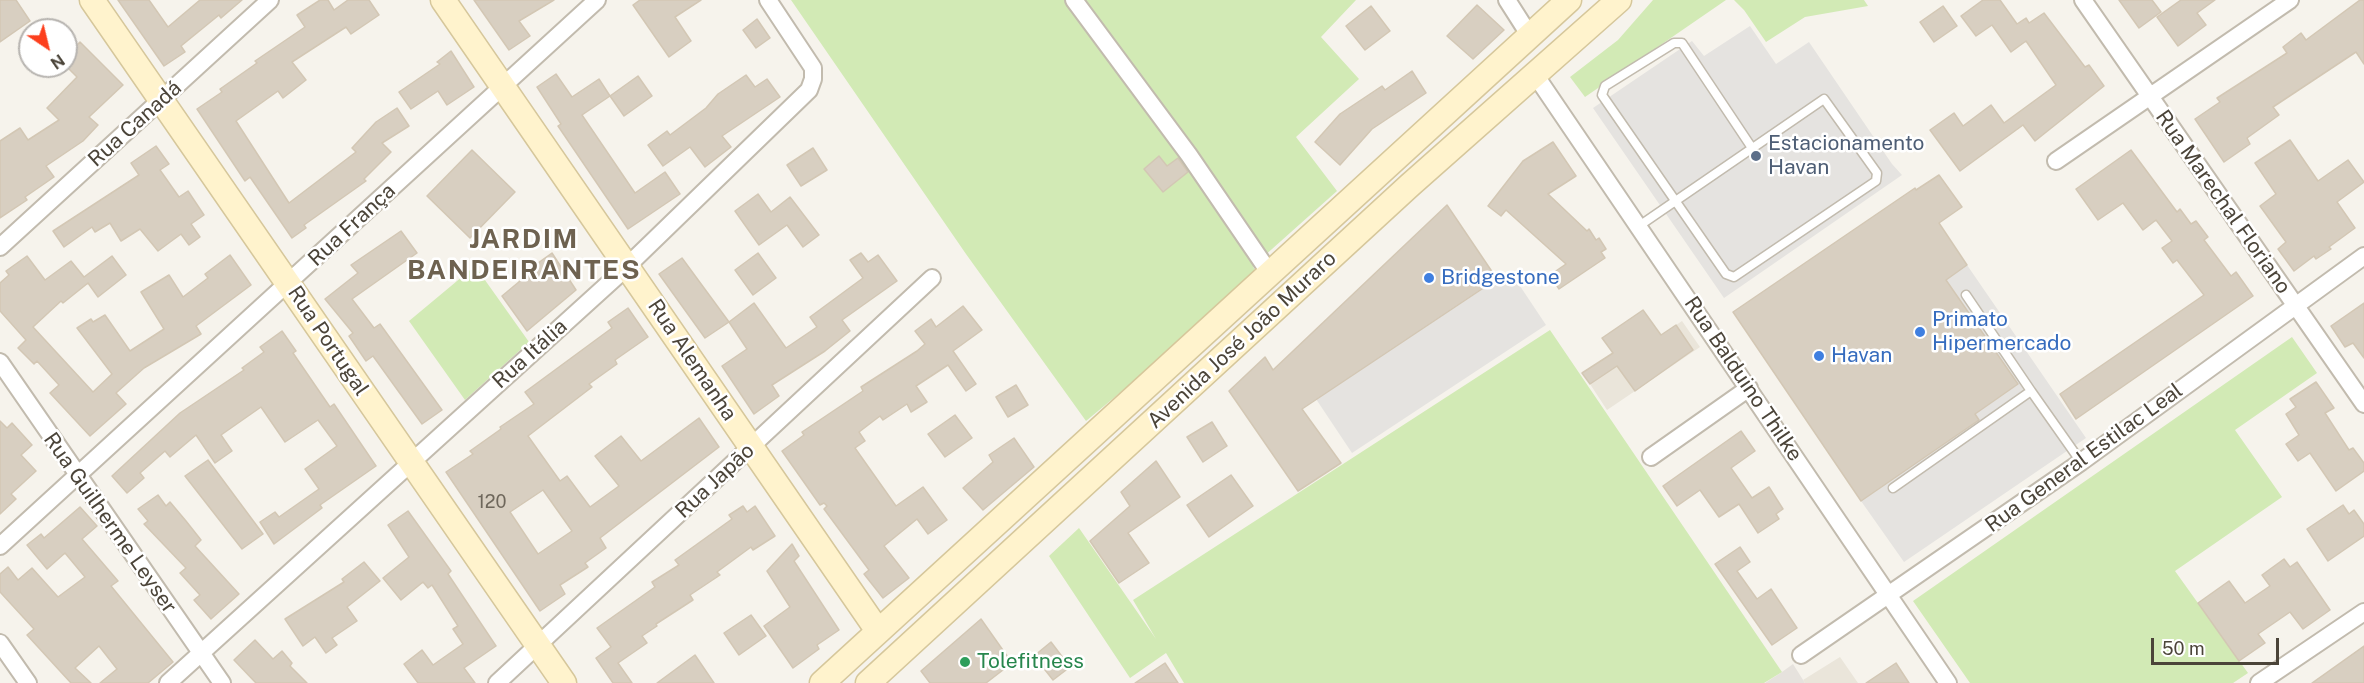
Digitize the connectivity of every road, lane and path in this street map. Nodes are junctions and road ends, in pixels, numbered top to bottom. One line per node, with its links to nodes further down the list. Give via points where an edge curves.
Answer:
1 (92, 0): 18 (main road, Rua Portugal)
2 (270, 0): 18 (street, Rua Canadá)
3 (443, 0): 16 (main road, Rua Alemanha)
4 (597, 0): 16 (street, Rua França)
5 (768, 0): 26 (street, Rua Itália, via 813,68 809,90)
6 (1074, 0): 27 (street, via 1189,155)
7 (1508, 0): 13 (street)
8 (1569, 0): 13 (main road, Avenida José João Muraro)
9 (1610, 0): 14 (main road)
10 (1619, 0): 14 (main road, Avenida José João Muraro)
11 (2083, 0): 17 (street, Rua Marechal Floriano)
12 (2290, 0): 17 (street)
13 (1522, 44): 19 (main road, via 1471,98 1476,117); 27 (main road, Avenida José João Muraro)
14 (1568, 45): 15 (main road, Avenida José João Muraro)
15 (1536, 76): 19 (main road, Avenida José João Muraro); 23 (street, Rua Balduino Thilke)
16 (503, 86): 26 (main road, Rua Alemanha); 29 (street, Rua França)
17 (2151, 97): 21 (street); 31 (street, Rua Marechal Floriano)
18 (162, 100): 24 (street, Rua Canadá); 29 (main road, Rua Portugal)
19 (1489, 116): 45 (main road, Avenida José João Muraro)
20 (1752, 148): 22 (lane); 22 (lane, via 1682,43 1674,43 1605,86 1602,95); 22 (lane, via 1824,99 1878,178 1734,277 1726,274)
21 (2056, 161)
22 (1676, 200): 23 (lane)
23 (1639, 226): 33 (street, Rua Balduino Thilke)
24 (0, 247)
25 (2364, 256): 31 (street, Rua General Estilac Leal)
26 (628, 266): 36 (main road, Rua Alemanha); 38 (street, Rua Itália)
27 (1269, 272): 41 (main road, Avenida José João Muraro)
28 (932, 278): 36 (street, Rua Japão)
29 (289, 283): 38 (main road, Rua Portugal); 40 (street, Rua França)
30 (1966, 295): 34 (lane)
31 (2295, 305): 35 (street, Rua Marechal Floriano); 39 (street, Rua General Estilac Leal)
32 (0, 362): 40 (street, Rua Guilherme Leyser)
33 (1749, 388): 37 (street); 46 (street, Rua Balduino Thilke)
34 (2031, 391): 39 (lane); 42 (lane)
35 (2364, 404)
36 (752, 448): 49 (main road, Rua Alemanha); 51 (street, Rua Japão)
37 (1651, 457)
38 (410, 461): 51 (main road, Rua Portugal); 52 (street, Rua Itália)
39 (2081, 462): 46 (street, Rua General Estilac Leal)
40 (77, 476): 43 (street, Rua França); 52 (street, Rua Guilherme Leyser)
41 (1043, 482): 44 (main road, Avenida José João Muraro); 45 (main road, via 989,538 991,554 998,560)
42 (1893, 488)
43 (0, 546)
44 (959, 556): 48 (main road, via 975,564 979,574); 49 (main road, Avenida José João Muraro)
45 (1007, 558): 48 (main road, Avenida José João Muraro)
46 (1889, 596): 53 (street, Rua General Estilac Leal); 61 (street, Rua Balduino Thilke)
47 (2364, 612): 62 (street)
48 (939, 616): 54 (main road, Avenida José João Muraro)
49 (878, 631): 60 (main road, Avenida José João Muraro)
50 (0, 643): 55 (street)
51 (538, 645): 58 (street, Rua Japão); 59 (main road, Rua Portugal)
52 (201, 653): 56 (street, Rua Itália); 57 (street, Rua Guilherme Leyser)
53 (1801, 655)
54 (879, 679)
55 (28, 683)
56 (168, 683)
57 (222, 683)
58 (496, 683)
59 (564, 683)
60 (822, 683)
61 (1948, 683)
62 (2259, 683)

